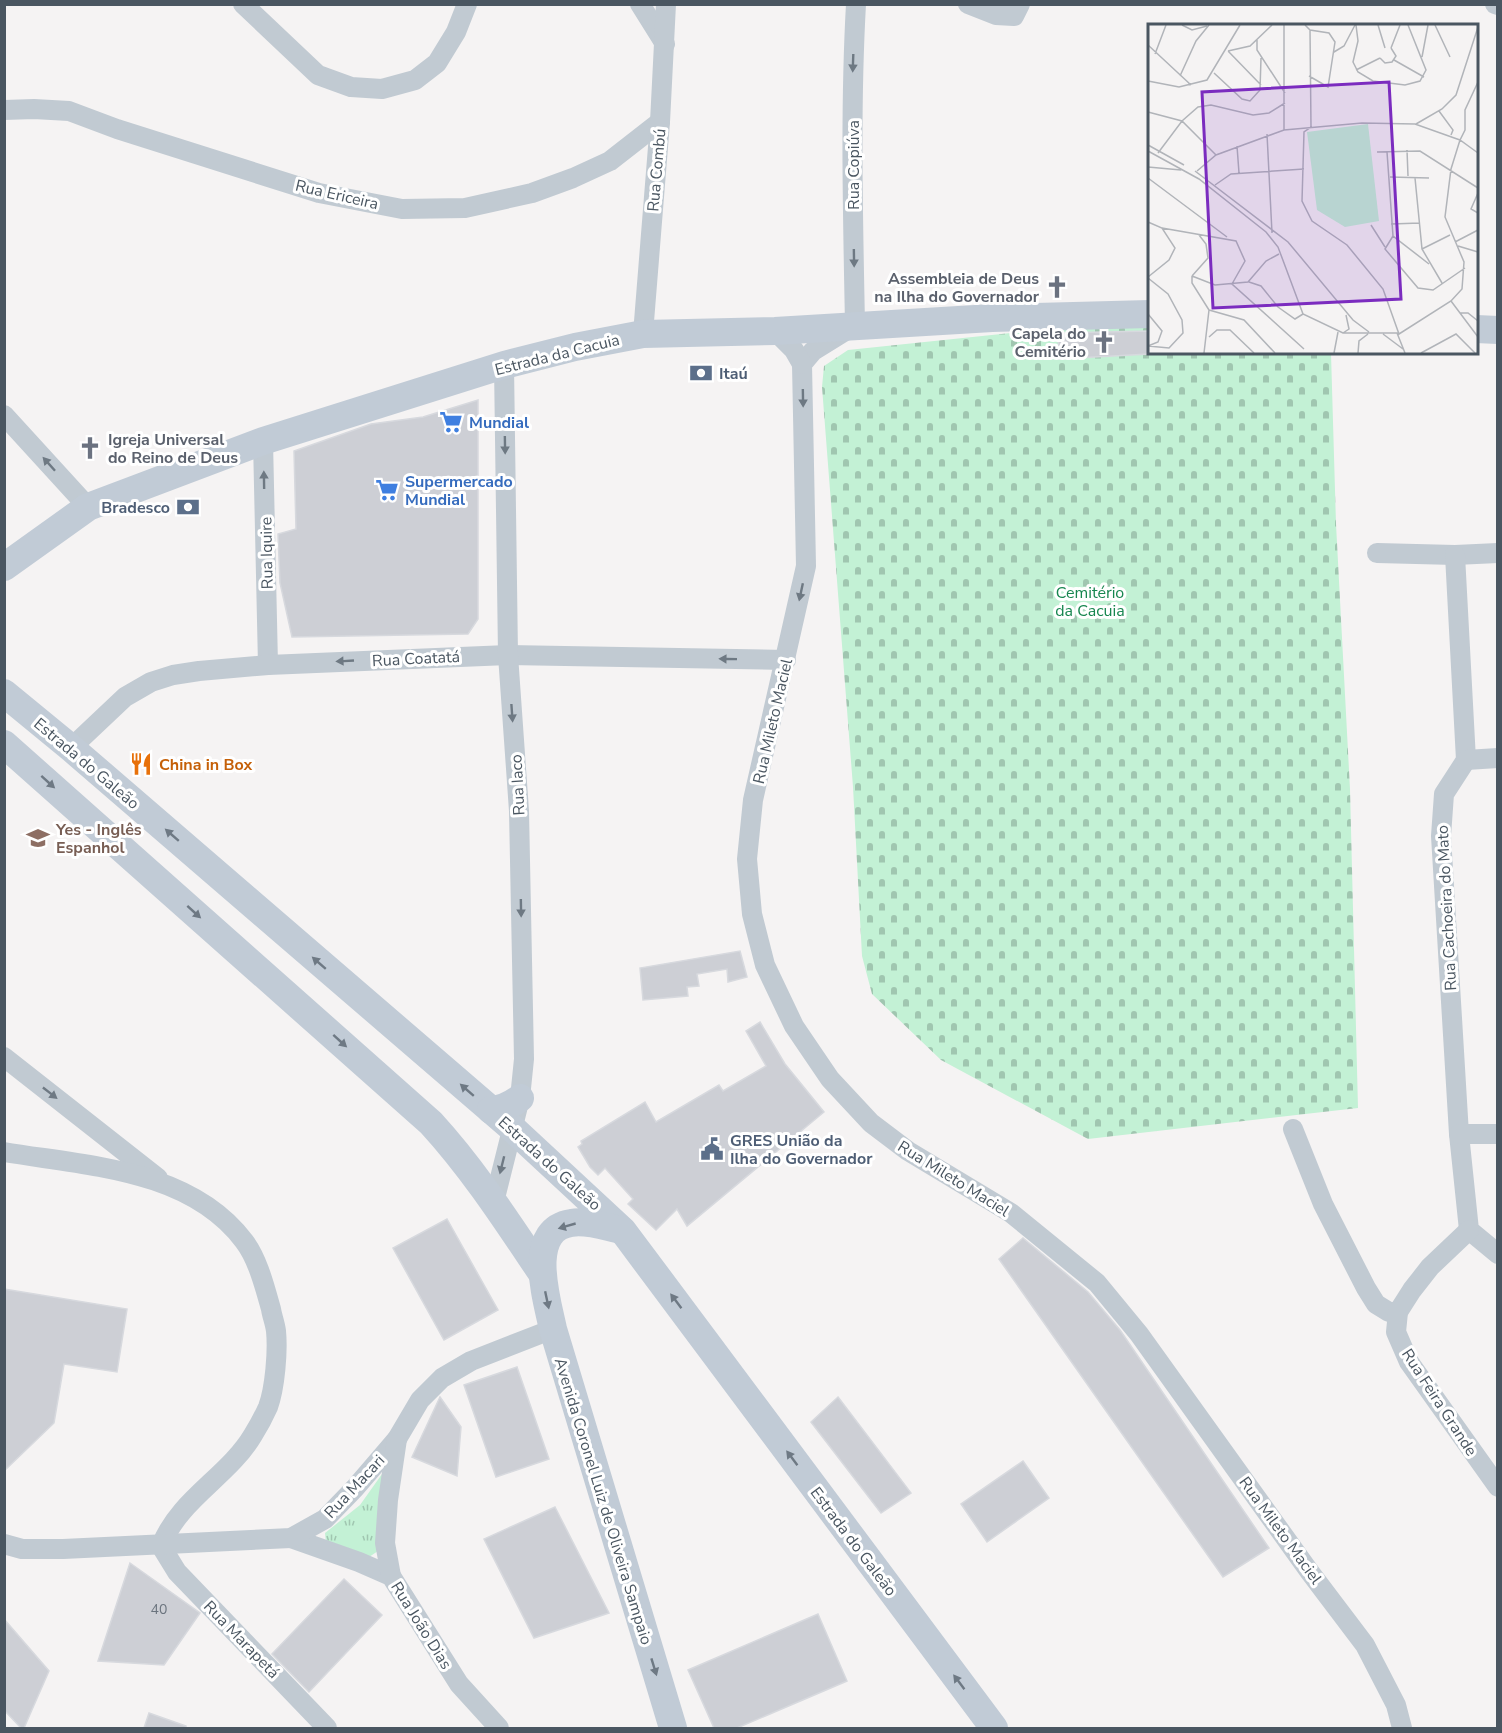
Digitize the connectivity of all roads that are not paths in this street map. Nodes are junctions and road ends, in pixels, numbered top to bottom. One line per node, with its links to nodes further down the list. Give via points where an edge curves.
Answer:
1 (243, 4): 2 (street, via 318,75 351,87 382,89 415,80 437,63)
2 (467, 4)
3 (640, 4): 8 (street)
4 (666, 4): 8 (street, Rua Combú)
5 (856, 4): 12 (street, Rua Copiúva, one-way to 12)
6 (968, 4): 7 (street, via 996,15 1014,16)
7 (1020, 4)
8 (664, 44): 10 (street, Rua Combú)
9 (4, 110): 10 (street, Rua Ericeira, via 69,111 319,193 402,209 465,208 532,194 610,161)
10 (660, 122): 16 (street, Rua Combú)
11 (1148, 314): 12 (main road, Estrada da Cacuia)
12 (855, 325): 15 (main road, Estrada da Cacuia); 17 (street, via 813,351)
13 (1478, 328): 14 (main road)
14 (1497, 330)
15 (775, 331): 16 (main road, Estrada da Cacuia); 17 (street)
16 (643, 334): 18 (main road, Estrada da Cacuia)
17 (802, 364): 27 (street, Rua Mileto Maciel, one-way to 27, via 806,566)
18 (504, 365): 20 (main road, Estrada da Cacuia); 26 (street, Rua Iaco, one-way to 26)
19 (4, 415): 21 (street, one-way to 19)
20 (263, 441): 21 (main road, Estrada da Cacuia); 28 (street, Rua Iquire, one-way to 20)
21 (88, 507): 25 (main road, Estrada da Cacuia)
22 (1377, 553): 24 (street)
23 (1497, 553): 24 (street)
24 (1455, 555): 33 (street)
25 (4, 567)
26 (508, 655): 27 (street, Rua Coatatá, one-way to 26); 28 (street, Rua Coatatá, one-way to 28); 35 (street, Rua Iaco, one-way to 35, via 519,811 524,1059)
27 (786, 660): 59 (street, Rua Mileto Maciel, via 753,800 747,859 752,914 765,965 794,1026 830,1079 871,1123 908,1151 1011,1213 1097,1283 1139,1334 1365,1645 1396,1705)
28 (268, 665): 31 (street, Rua Coatatá, via 173,675 151,682 125,697)
29 (10, 708): 31 (main road, Estrada do Galeão)
30 (4, 744): 42 (main road, one-way to 42, via 431,1123)
31 (71, 748): 36 (main road, Estrada do Galeão, one-way to 31)
32 (1497, 758): 33 (street)
33 (1466, 760): 38 (street, Rua Cachoeira do Mato, via 1444,794 1441,836)
34 (4, 1057): 41 (street, one-way to 41)
35 (520, 1098): 36 (main road, via 501,1109)
36 (502, 1119): 42 (street, one-way to 42); 44 (main road, Estrada do Galeão)
37 (1293, 1129): 47 (street, via 1323,1204 1366,1288 1376,1304 1389,1312)
38 (1459, 1134): 39 (street); 43 (street, Rua Cachoeira do Mato)
39 (1497, 1134)
40 (4, 1152): 41 (street, via 111,1169)
41 (165, 1184): 53 (street, via 212,1208 245,1242 263,1281 276,1330 268,1407 252,1437 225,1471 181,1511 167,1529)
42 (494, 1202): 46 (main road)
43 (1469, 1230): 45 (street); 47 (street, via 1430,1267)
44 (624, 1231): 46 (main road, one-way to 46, via 586,1223 570,1223 556,1229 546,1241); 58 (main road, Estrada do Galeão, one-way to 44)
45 (1497, 1254)
46 (541, 1272): 48 (main road, Avenida Coronel Luiz de Oliveira Sampaio, one-way to 48)
47 (1398, 1312): 50 (street, Rua Feira Grande, via 1396,1332 1409,1362)
48 (553, 1329): 49 (street, Rua Macari, via 471,1361 442,1378 420,1400); 57 (main road, Avenida Coronel Luiz de Oliveira Sampaio, one-way to 57)
49 (397, 1439): 51 (street, Rua Macari, via 325,1519); 54 (street, via 385,1543)
50 (1497, 1487)
51 (291, 1538): 53 (street, Rua Macari); 54 (street, Rua João Dias)
52 (4, 1544): 53 (street, Rua Macari, via 22,1549)
53 (161, 1546): 55 (street, Rua Marapetá, via 177,1572)
54 (391, 1576): 56 (street, Rua João Dias, via 459,1684)
55 (327, 1728)
56 (499, 1728)
57 (673, 1728)
58 (994, 1728)
59 (1402, 1728)

